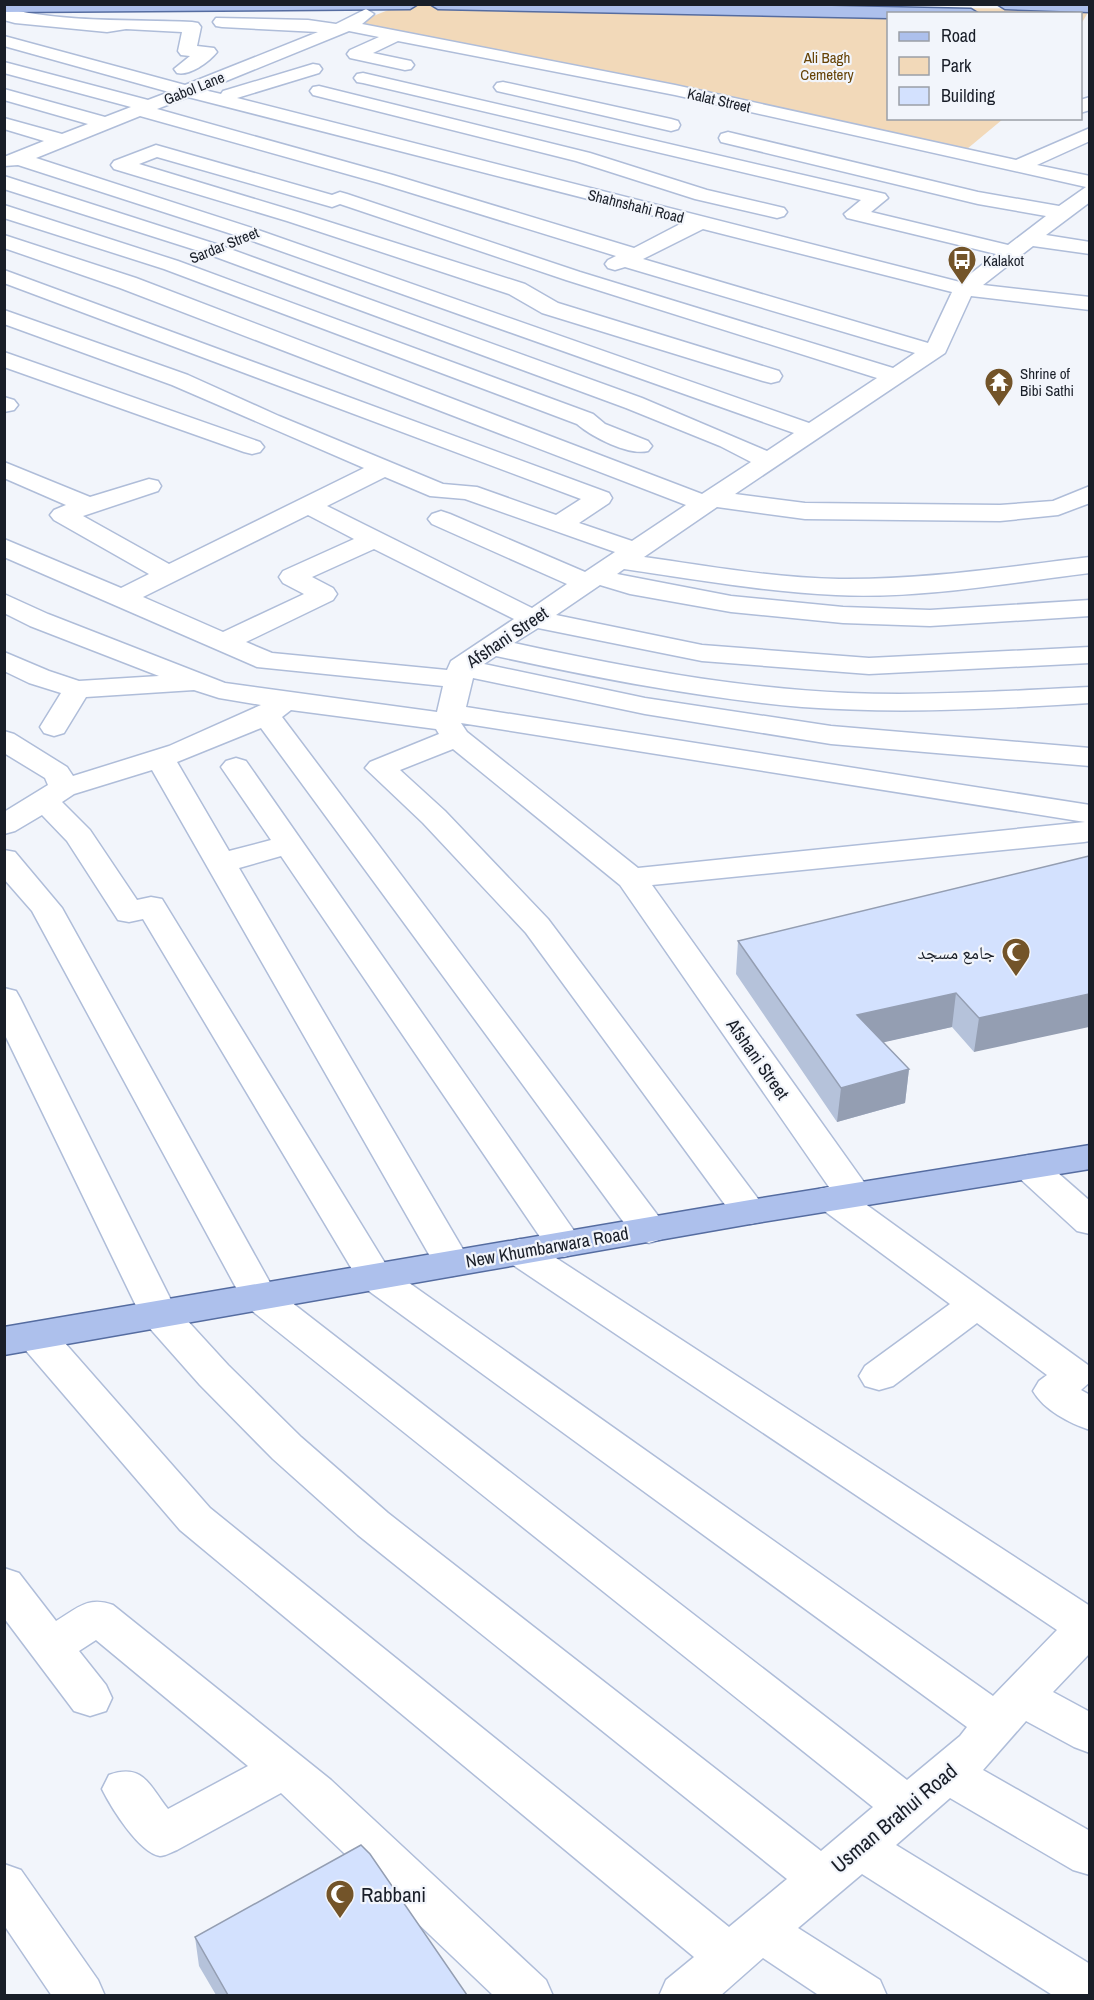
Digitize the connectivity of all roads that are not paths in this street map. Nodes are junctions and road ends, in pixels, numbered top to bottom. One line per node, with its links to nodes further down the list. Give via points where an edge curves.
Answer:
1 (410, 4): 5 (main road)
2 (438, 4): 6 (main road)
3 (1005, 4): 9 (main road)
4 (203, 5): 5 (main road); 7 (main road)
5 (380, 5): 12 (street, Gabol Lane)
6 (665, 6): 8 (main road)
7 (4, 7)
8 (894, 12)
9 (1087, 12)
10 (4, 13): 17 (street, via 15,18 190,35 187,51)
11 (222, 22): 12 (street, Kalat Street)
12 (343, 28): 13 (street, Kalat Street); 15 (street, Gabol Lane)
13 (398, 35): 16 (street, Kalat Street); 16 (street, via 356,54 414,67)
14 (4, 41): 23 (street, Shahnshahi Road)
15 (300, 45): 17 (street, via 220,35); 20 (street, Gabol Lane)
16 (451, 46): 27 (street, Kalat Street)
17 (208, 52): 20 (street, via 183,69)
18 (4, 67): 28 (street)
19 (313, 69): 26 (street, via 246,87)
20 (219, 78): 23 (street, Gabol Lane)
21 (363, 78): 38 (street)
22 (488, 84): 32 (street)
23 (186, 91): 26 (street, Shahnshahi Road); 28 (street, Gabol Lane)
24 (319, 92): 47 (street)
25 (4, 94): 31 (street)
26 (219, 99): 41 (street, Shahnshahi Road)
27 (717, 100): 29 (street, Kalat Street); 32 (street)
28 (144, 108): 31 (street, Gabol Lane); 49 (street)
29 (804, 119): 36 (street); 40 (street, Kalat Street)
30 (4, 123): 35 (street)
31 (106, 123): 35 (street, Gabol Lane)
32 (671, 125): 38 (street)
33 (1089, 134): 46 (street)
34 (981, 136): 40 (street)
35 (63, 141): 42 (street, Gabol Lane)
36 (743, 141): 43 (street); 44 (street)
37 (812, 141): 48 (street)
38 (640, 143): 39 (street)
39 (674, 151): 43 (street); 47 (street)
40 (961, 154): 46 (street, Kalat Street)
41 (443, 156): 49 (street, Sardar Street); 57 (street, Shahnshahi Road)
42 (13, 157): 50 (street)
43 (712, 159): 53 (street)
44 (833, 163): 53 (street); 55 (street)
45 (121, 165): 50 (street); 58 (street, via 156,151); 62 (street)
46 (1018, 166): 52 (street, Kalat Street)
47 (641, 176): 57 (street); 60 (street)
48 (967, 177): 54 (street); 55 (street)
49 (386, 179): 58 (street, Sardar Street); 70 (street)
50 (82, 180): 65 (street)
51 (4, 182): 68 (street)
52 (1089, 182)
53 (813, 183): 60 (street); 67 (street, via 878,198 854,214)
54 (1022, 189)
55 (945, 190): 61 (street)
56 (1089, 192): 61 (street, Afshani Street)
57 (609, 199): 63 (street, Shahnshahi Road)
58 (336, 200): 62 (street, Sardar Street); 73 (street)
59 (4, 211): 71 (street)
60 (777, 212): 64 (street)
61 (1062, 213): 67 (street, Afshani Street)
62 (294, 217): 65 (street, Sardar Street); 75 (street)
63 (700, 222): 64 (street, Shahnshahi Road); 70 (street)
64 (744, 233): 76 (street, Shahnshahi Road)
65 (251, 234): 68 (street, Sardar Street); 78 (street)
66 (4, 241): 74 (street)
67 (1021, 245): 69 (street); 76 (street, Afshani Street)
68 (212, 249): 71 (street, Sardar Street); 80 (street)
69 (1089, 249)
70 (629, 258): 73 (street); 87 (street)
71 (171, 265): 74 (street, Sardar Street); 83 (street)
72 (4, 276): 77 (street)
73 (573, 276): 75 (street); 89 (street)
74 (128, 283): 77 (street, Sardar Street); 86 (street)
75 (517, 289): 78 (street); 82 (street, via 550,308)
76 (964, 289): 79 (street, Shahnshahi Road); 87 (street, Afshani Street)
77 (80, 303): 81 (street, Sardar Street); 103 (street, via 600,498)
78 (445, 304): 80 (street); 85 (street)
79 (1089, 304)
80 (393, 316): 83 (street); 94 (street, via 634,403)
81 (16, 320): 84 (street, Sardar Street); 96 (street, via 180,380)
82 (608, 325): 85 (street); 90 (street, via 771,376)
83 (340, 328): 86 (street); 93 (street, via 585,419 597,429)
84 (4, 333)
85 (568, 347): 90 (street)
86 (297, 348): 99 (street)
87 (933, 351): 89 (street, Afshani Street)
88 (4, 359): 92 (street)
89 (896, 376): 91 (street, Afshani Street)
90 (727, 402): 91 (street)
91 (813, 432): 94 (street, Afshani Street)
92 (252, 447)
93 (640, 447)
94 (769, 461): 99 (street, Afshani Street)
95 (4, 469): 100 (street)
96 (382, 469): 101 (street); 103 (street, via 439,491 468,492)
97 (149, 486): 100 (street)
98 (1089, 493): 99 (street, via 1058,508 1000,513 805,511)
99 (709, 501): 106 (street, Afshani Street)
100 (88, 506): 108 (street, via 63,515)
101 (308, 506): 104 (street); 108 (street)
102 (441, 519): 109 (street)
103 (558, 524): 106 (street)
104 (375, 539): 113 (street); 114 (street, via 292,577 324,594)
105 (4, 547): 110 (street)
106 (628, 556): 107 (street, via 740,578 837,587 924,585); 109 (street, Afshani Street)
107 (1089, 565)
108 (168, 574): 110 (street)
109 (592, 579): 112 (street, via 731,604 843,615 930,618); 113 (street, Afshani Street)
110 (121, 598): 114 (street)
111 (4, 602): 119 (street, via 39,620)
112 (1089, 608)
113 (534, 618): 115 (street, Afshani Street); 116 (street, via 702,653 857,665)
114 (224, 642): 118 (street, via 267,661)
115 (493, 646): 118 (street, Afshani Street); 121 (street, via 660,681 848,701 995,701)
116 (1089, 656)
117 (4, 660): 120 (street)
118 (460, 673): 123 (street, Afshani Street); 126 (street, via 831,735)
119 (199, 683): 120 (street); 122 (street)
120 (77, 689): 124 (street)
121 (1089, 695)
122 (276, 708): 123 (street); 127 (street); 143 (street)
123 (451, 724): 130 (street); 136 (street, Afshani Street); 141 (street, via 380,768 434,817 537,926)
124 (54, 727)
125 (4, 740): 129 (street, via 57,773)
126 (1089, 757)
127 (160, 758): 129 (street); 135 (street)
128 (236, 767): 133 (street)
129 (54, 794): 131 (street); 147 (street, via 129,913 151,906)
130 (1089, 814)
131 (4, 825)
132 (1089, 830): 136 (street)
133 (289, 844): 135 (street); 144 (street)
134 (4, 859): 148 (street, via 46,909)
135 (221, 863): 146 (street)
136 (631, 878): 140 (street, Afshani Street)
137 (4, 998): 150 (street)
138 (1089, 1157): 139 (main road, New Khumbarwara Road)
139 (1029, 1167): 140 (main road, New Khumbarwara Road); 142 (street)
140 (842, 1196): 141 (main road, New Khumbarwara Road); 149 (street, Afshani Street)
141 (750, 1212): 143 (main road, New Khumbarwara Road)
142 (1089, 1222)
143 (649, 1230): 144 (main road, New Khumbarwara Road)
144 (564, 1244): 145 (main road, New Khumbarwara Road)
145 (520, 1252): 146 (main road, New Khumbarwara Road); 155 (street)
146 (452, 1263): 147 (main road, New Khumbarwara Road)
147 (375, 1277): 148 (main road, New Khumbarwara Road); 158 (street)
148 (259, 1297): 150 (main road, New Khumbarwara Road); 163 (street)
149 (976, 1304): 152 (street); 153 (street, Afshani Street, via 1074,1375 1053,1391)
150 (159, 1314): 151 (main road, New Khumbarwara Road); 166 (street, via 287,1448 373,1524)
151 (20, 1338): 168 (street, via 132,1449 195,1519)
152 (879, 1376)
153 (1089, 1415)
154 (4, 1586): 156 (street)
155 (1088, 1625): 158 (street, Usman Brahui Road)
156 (51, 1646): 157 (street); 160 (street, via 98,1617)
157 (90, 1698)
158 (1010, 1710): 159 (street); 161 (street, Usman Brahui Road, via 976,1749)
159 (1089, 1734)
160 (284, 1769): 162 (street, via 161,1836); 171 (street)
161 (947, 1773): 163 (street, Usman Brahui Road); 165 (street)
162 (125, 1789)
163 (907, 1807): 164 (street, Usman Brahui Road)
164 (859, 1847): 166 (street, Usman Brahui Road); 169 (street)
165 (1089, 1855)
166 (822, 1879): 168 (street, Usman Brahui Road)
167 (4, 1885): 170 (street)
168 (745, 1943): 172 (street, Usman Brahui Road); 173 (street)
169 (1089, 1991)
170 (81, 1995)
171 (529, 1995)
172 (683, 1995)
173 (863, 1995)

